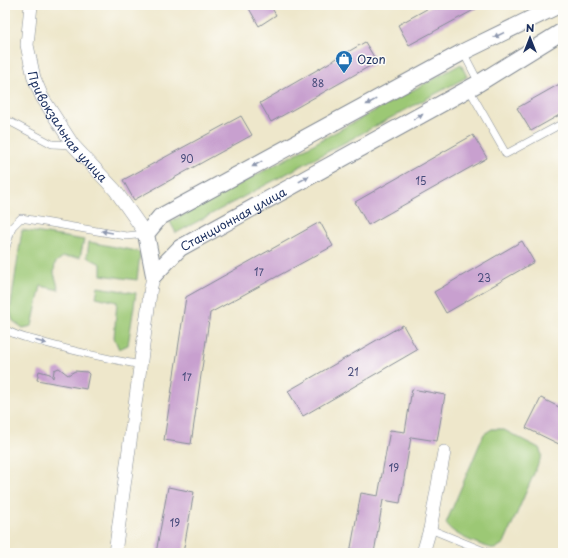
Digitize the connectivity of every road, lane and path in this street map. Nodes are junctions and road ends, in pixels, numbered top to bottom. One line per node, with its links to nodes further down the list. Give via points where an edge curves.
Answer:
1 (31, 5): 8 (street, Привокзальная улица, via 27,45 34,78 53,116)
2 (559, 5): 4 (street, one-way to 4)
3 (563, 32): 5 (street, Станционная улица)
4 (463, 52): 5 (lane); 9 (street, one-way to 9, via 160,217)
5 (474, 86): 7 (lane, via 506,154); 11 (street, Станционная улица, one-way to 5, via 180,248)
6 (5, 119): 8 (lane, via 52,144)
7 (563, 123)
8 (74, 145): 9 (street, Привокзальная улица, via 116,190)
9 (146, 234): 10 (lane, one-way to 10, via 126,236 22,218 12,227); 11 (street)
10 (5, 251)
11 (154, 275): 13 (street)
12 (5, 328): 13 (lane, one-way to 13, via 11,334 54,346)
13 (141, 365): 16 (street)
14 (444, 452): 15 (street)
15 (430, 528): 17 (street); 18 (lane)
16 (115, 553)
17 (423, 553)
18 (489, 553)

